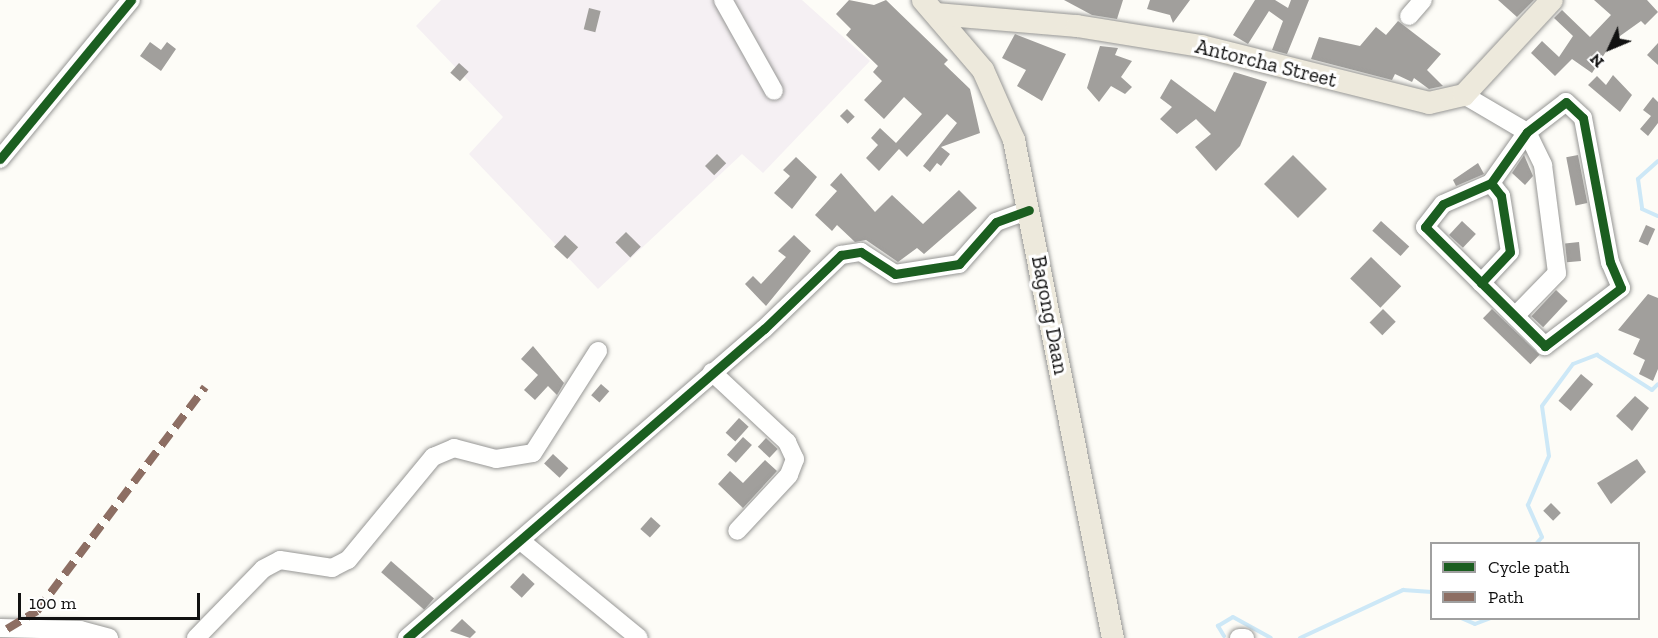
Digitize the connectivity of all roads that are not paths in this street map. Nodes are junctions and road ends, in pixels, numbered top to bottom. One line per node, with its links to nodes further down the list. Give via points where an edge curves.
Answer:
1 (132, 0): 10 (street)
2 (723, 0): 7 (street)
3 (1423, 0): 6 (street)
4 (1552, 0): 8 (main road)
5 (930, 7): 8 (main road, Antorcha Street, via 1201,46 1429,103); 12 (main road, Bagong Daan, via 967,46 994,88 1020,162)
6 (1409, 16)
7 (774, 91)
8 (1464, 95): 9 (street)
9 (1527, 132): 11 (street); 14 (street, via 1543,165 1557,273); 14 (street, via 1566,102 1583,118 1610,262 1621,288 1545,346)
10 (0, 159)
11 (1491, 183): 13 (street, via 1501,196 1510,252); 13 (street, via 1443,204 1425,227)
12 (1029, 210): 16 (street, via 996,222 958,264 895,274 861,252 842,255); 24 (main road, Bagong Daan)
13 (1481, 283): 14 (street)
14 (1515, 316)
15 (598, 351): 22 (street, via 533,453 496,459 454,448 433,457 348,560 332,568 280,560 263,569)
16 (712, 372): 17 (street, via 787,442 795,459 789,475); 18 (street)
17 (737, 531)
18 (522, 542): 20 (street); 23 (street)
19 (0, 628): 21 (street, via 80,630)
20 (628, 635)
21 (109, 638)
22 (198, 638)
23 (407, 638)
24 (1113, 638)
25 (1239, 638): 26 (street)
26 (1245, 638)

